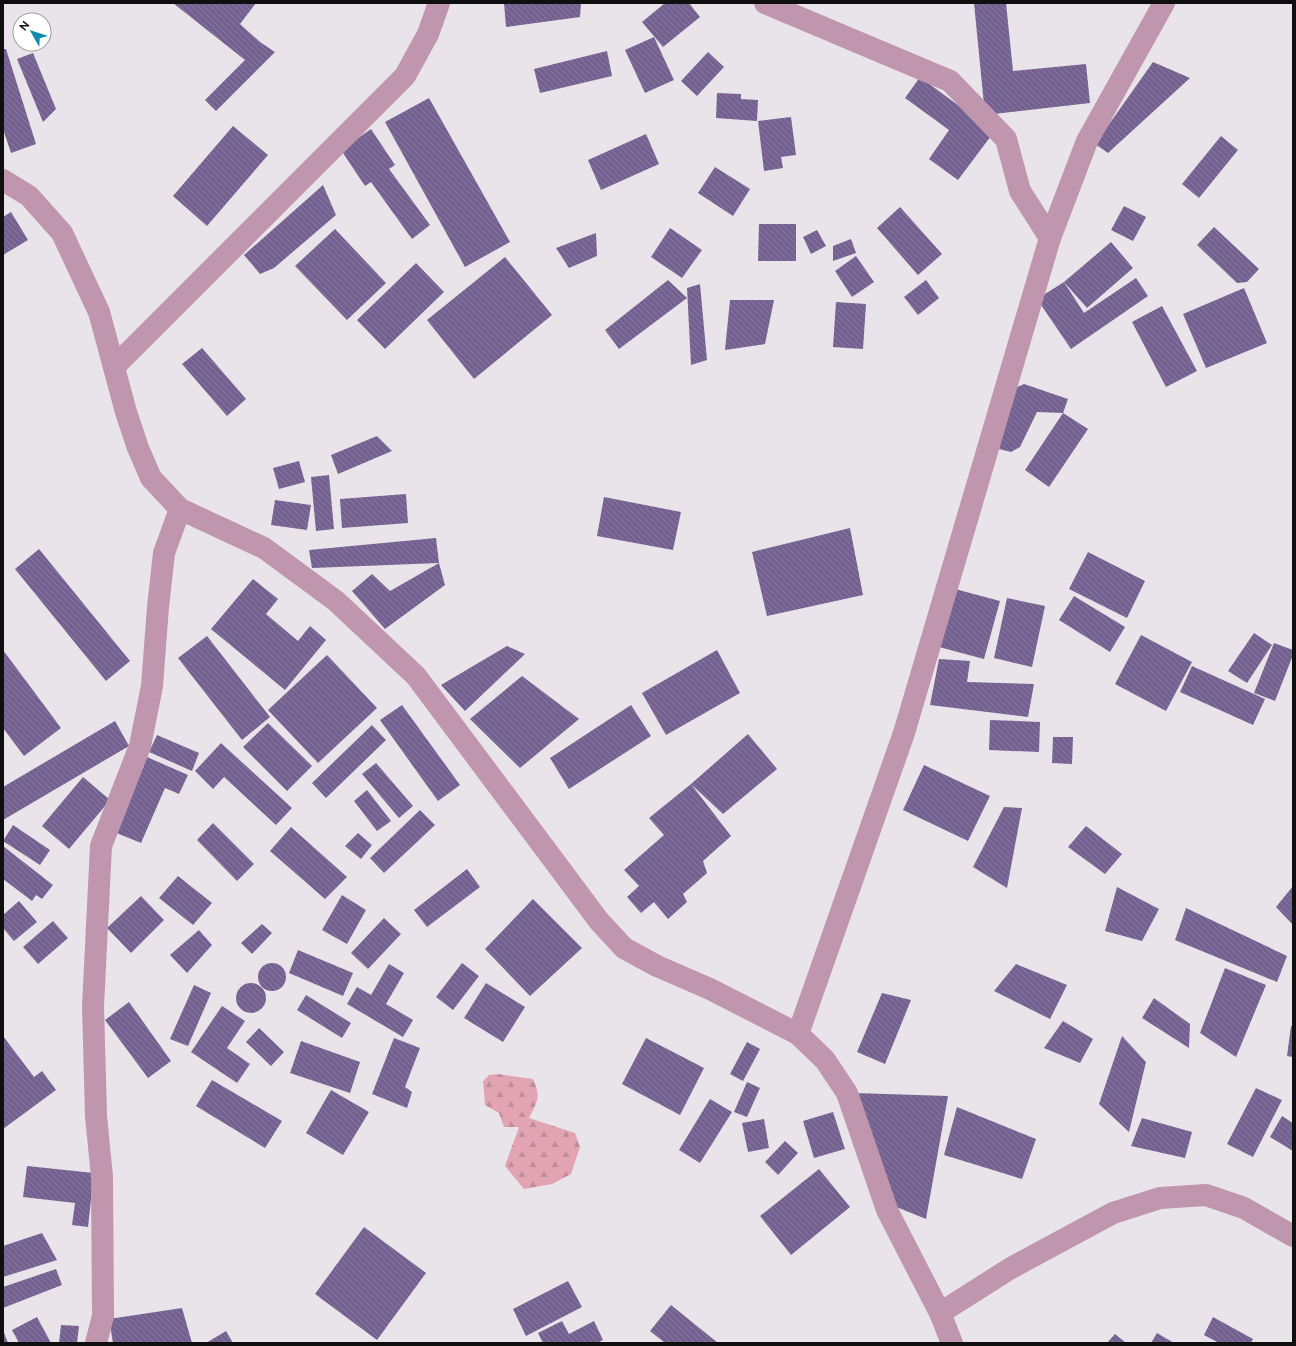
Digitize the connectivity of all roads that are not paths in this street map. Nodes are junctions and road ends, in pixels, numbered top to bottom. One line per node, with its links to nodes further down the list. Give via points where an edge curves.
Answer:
1 (439, 3): 6 (street, via 428,34 404,76)
2 (764, 3): 5 (street, via 950,81 1006,139 1020,191)
3 (1164, 3): 5 (street, via 1087,141)
4 (3, 180): 6 (street, via 29,196 62,233 100,312)
5 (1050, 238): 8 (street, via 904,733)
6 (114, 366): 7 (street, via 138,448 151,478)
7 (180, 509): 8 (street, via 264,548 336,601 416,676 599,921 624,948 657,966 710,988); 11 (street, via 164,553 152,686 140,746 101,846 93,1006 96,1116 102,1177 103,1316)
8 (798, 1034): 10 (street, via 825,1060 847,1093 887,1210)
9 (1293, 1236): 10 (street, via 1244,1208 1206,1195 1160,1198 1113,1213 1011,1268)
10 (940, 1313): 12 (street)
11 (96, 1343)
12 (952, 1343)

